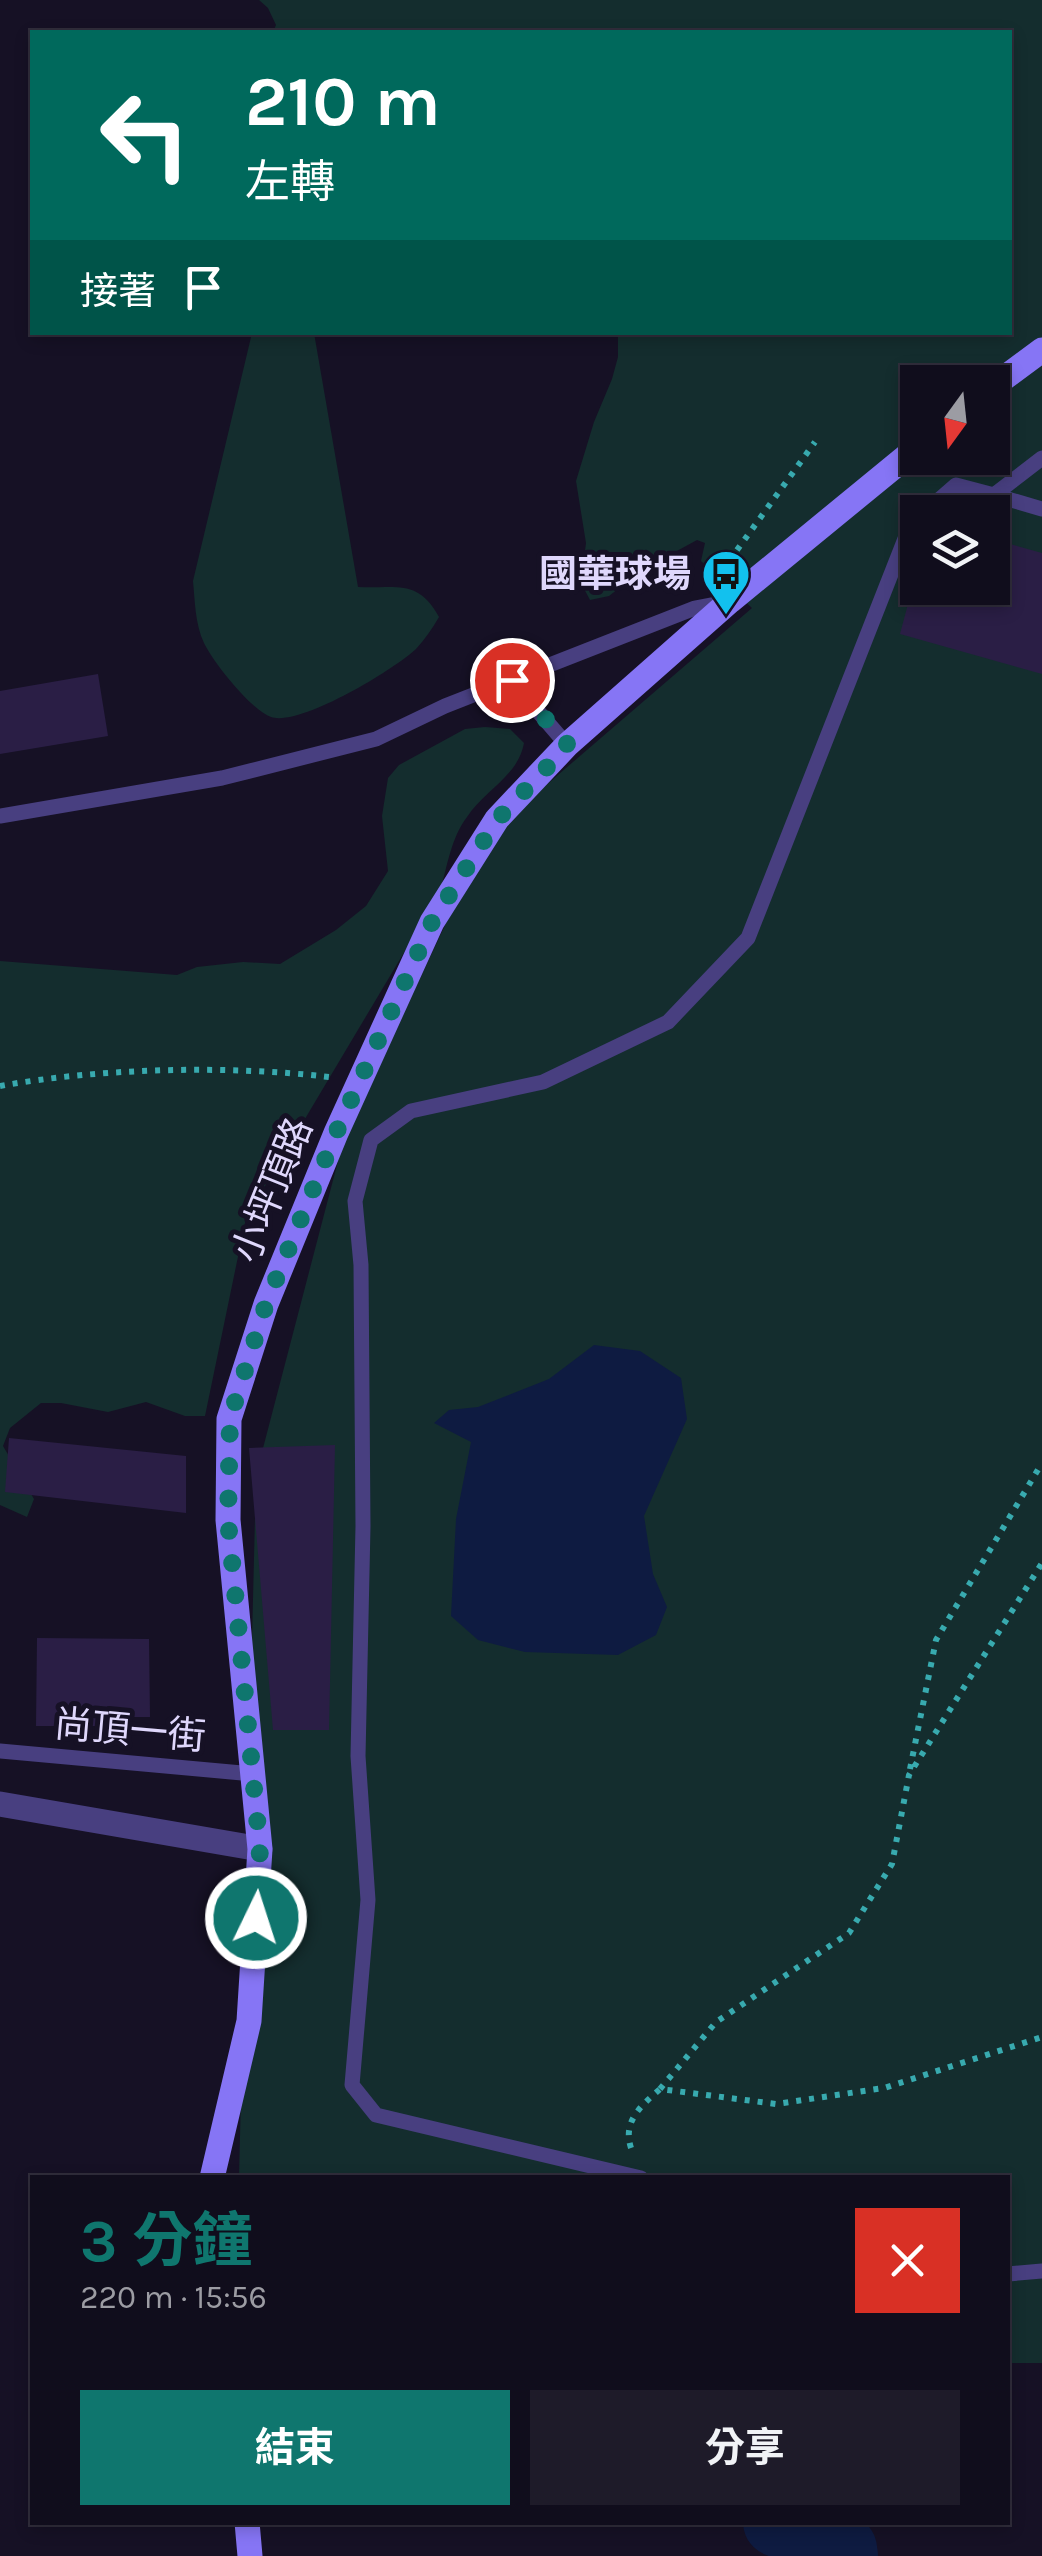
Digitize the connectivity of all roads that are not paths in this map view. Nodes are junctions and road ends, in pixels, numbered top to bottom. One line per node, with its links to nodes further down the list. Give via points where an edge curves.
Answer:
1 (1042, 350): 2 (street)
2 (1010, 374)
3 (1042, 458): 6 (lane)
4 (900, 462): 10 (street, 小坪頂路)
5 (944, 495): 6 (lane, via 956,484)
6 (994, 495)
7 (1010, 500): 8 (lane)
8 (1042, 509)
9 (900, 551): 19 (lane, via 748,938 668,1022 542,1082 411,1111 372,1140 355,1201 363,1526 358,1756 368,1900 352,2085 376,2114)
10 (730, 601): 11 (lane, via 696,608); 12 (street, 小坪頂路)
11 (512, 680): 12 (lane); 13 (lane, via 376,740 222,778)
12 (568, 745): 15 (street, 小坪頂路, via 497,820 432,922 266,1304 230,1418 228,1520)
13 (0, 816)
14 (0, 1751): 15 (lane, 尚頂一街)
15 (253, 1774): 17 (street, 小坪頂路)
16 (0, 1804): 17 (street)
17 (260, 1849): 18 (street, 小坪頂路, via 249,2021)
18 (213, 2175)
19 (632, 2175)
20 (1042, 2271): 21 (lane)
21 (1010, 2274)
22 (247, 2525): 23 (street)
23 (250, 2556)

